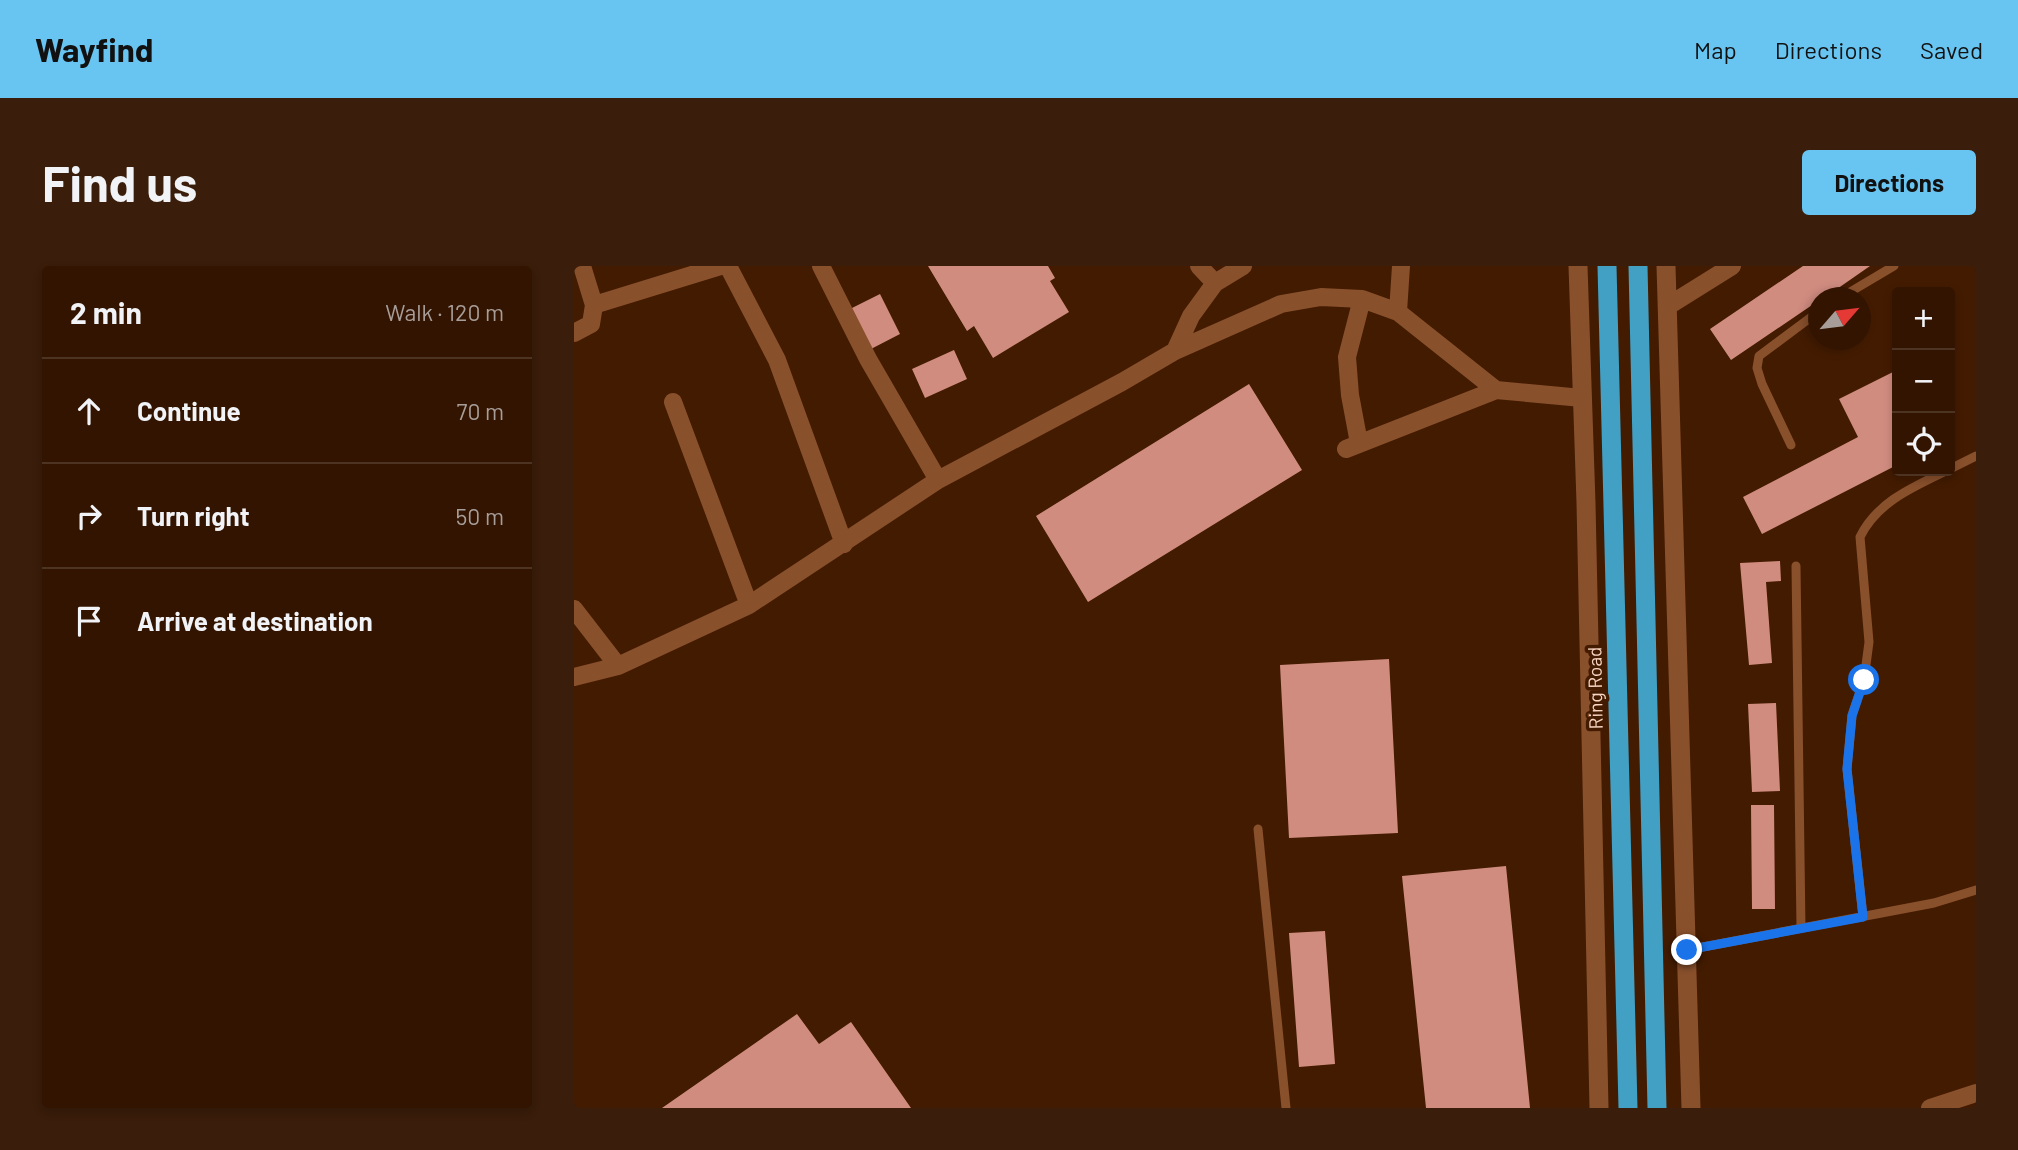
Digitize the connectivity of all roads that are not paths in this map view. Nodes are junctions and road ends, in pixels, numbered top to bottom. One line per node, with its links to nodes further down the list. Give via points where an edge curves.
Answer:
1 (582, 266): 17 (street)
2 (721, 266): 17 (street)
3 (728, 266): 31 (street, via 777,360)
4 (821, 266): 30 (street, via 867,359)
5 (1199, 266): 14 (street)
6 (1243, 266): 14 (street)
7 (1401, 266): 19 (street)
8 (1578, 266): 24 (street)
9 (1607, 266): 45 (highway, Ring Road)
10 (1638, 266): 46 (highway)
11 (1666, 266): 18 (street)
12 (1732, 266): 18 (street)
13 (1894, 266): 15 (lane)
14 (1215, 283): 22 (street, via 1191,316)
15 (1859, 287)
16 (1362, 299): 19 (street); 22 (street, via 1321,297 1281,304); 23 (street, via 1347,357 1352,446)
17 (594, 305): 21 (street, via 591,324)
18 (1668, 306): 41 (street)
19 (1398, 312): 23 (street)
20 (1808, 319): 26 (lane, via 1759,356 1757,368)
21 (574, 332)
22 (1175, 351): 30 (street)
23 (1496, 390): 24 (street)
24 (1583, 398): 44 (street)
25 (673, 402): 33 (street)
26 (1791, 445)
27 (1976, 456): 28 (lane)
28 (1955, 466)
29 (1936, 476): 39 (lane, via 1878,511 1860,537 1869,642 1864,680 1852,716 1847,769)
30 (938, 480): 31 (street)
31 (844, 544): 33 (street)
32 (1796, 566): 40 (lane)
33 (749, 605): 35 (street)
34 (574, 609): 35 (street)
35 (618, 666): 36 (street)
36 (574, 677)
37 (1258, 829): 43 (lane)
38 (1976, 890): 39 (lane)
39 (1863, 917): 40 (lane)
40 (1801, 928): 41 (lane)
41 (1687, 950): 47 (street)
42 (1976, 1093): 48 (street)
43 (1286, 1108)
44 (1599, 1108)
45 (1628, 1108)
46 (1657, 1108)
47 (1691, 1108)
48 (1930, 1108)

